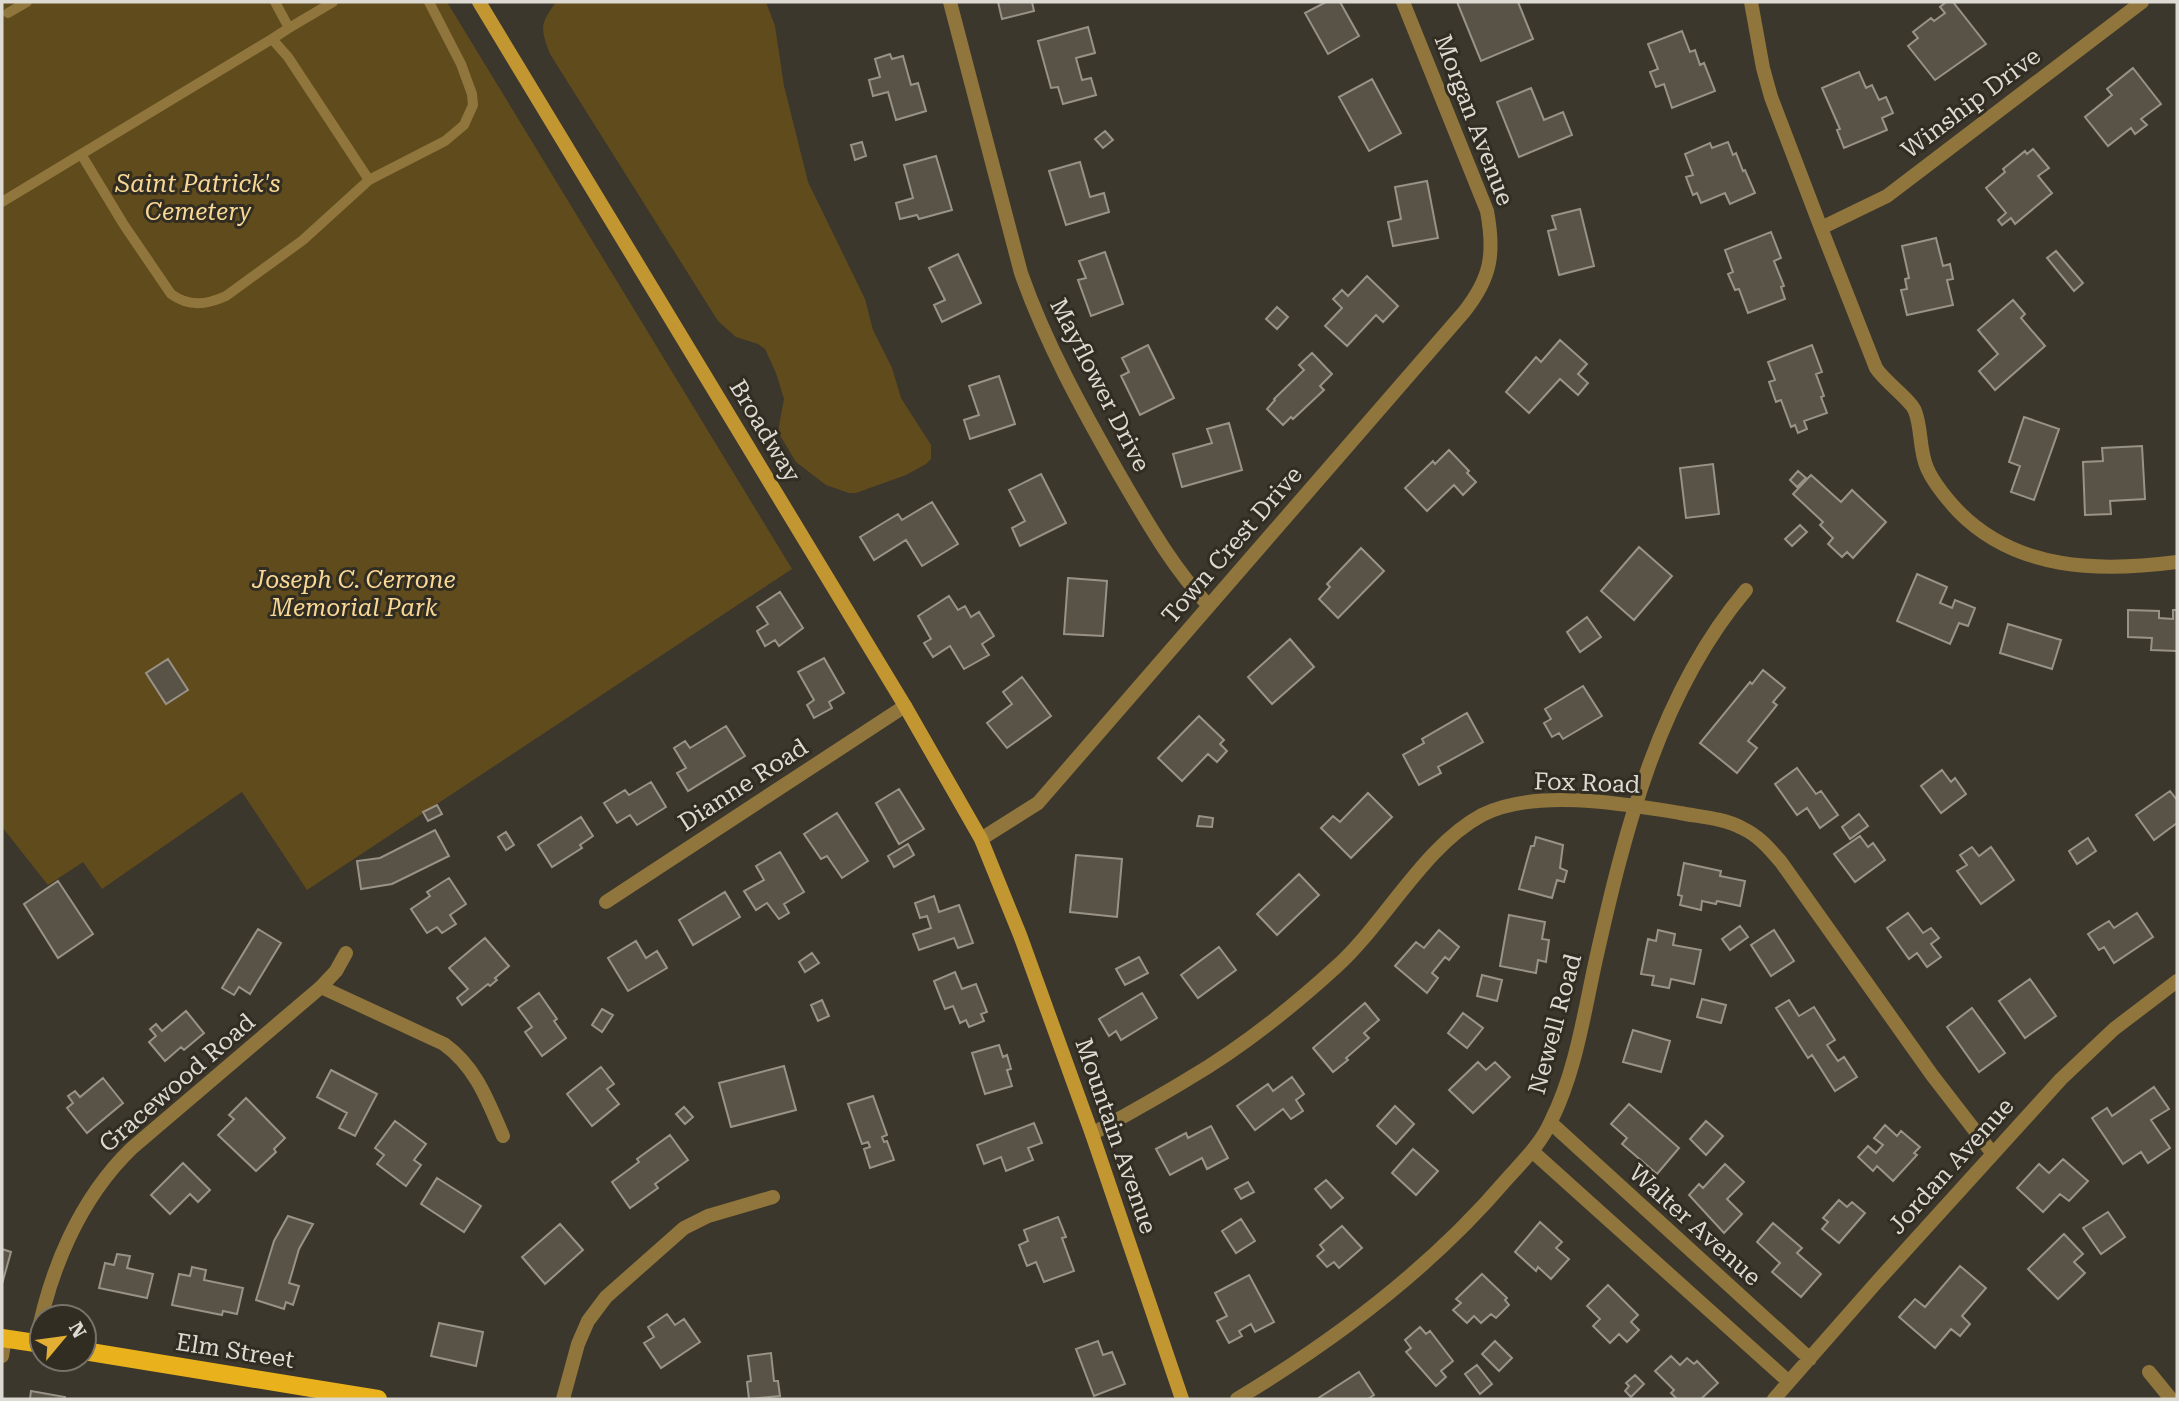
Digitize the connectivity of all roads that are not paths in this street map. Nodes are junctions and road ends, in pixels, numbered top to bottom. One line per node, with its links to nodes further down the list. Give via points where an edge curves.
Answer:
1 (27, 2): 10 (lane)
2 (275, 2): 11 (lane)
3 (333, 2): 11 (lane)
4 (429, 2): 14 (lane, via 469,84 473,105 457,132 445,141)
5 (479, 2): 21 (main road, Broadway)
6 (950, 2): 20 (street, Mayflower Drive, via 1034,309 1079,404 1128,488 1174,565)
7 (1403, 2): 17 (street, Morgan Avenue, via 1481,191 1492,233)
8 (1751, 2): 16 (street, via 1771,97)
9 (2142, 2): 16 (street, Winship Drive, via 1893,191)
10 (8, 13)
11 (289, 29): 12 (lane)
12 (272, 39): 13 (lane); 14 (lane)
13 (81, 155): 14 (lane, via 171,294 195,304 226,296 278,260); 15 (lane)
14 (369, 180)
15 (2, 202)
16 (1821, 228): 18 (street, via 1876,368 1914,410 1927,470 1966,519 1999,544 2048,561 2112,567)
17 (1491, 257): 20 (street, Town Crest Drive, via 1482,288 1464,313)
18 (2177, 562)
19 (1746, 590): 22 (street, Newell Road, via 1715,628 1682,687)
20 (1209, 606): 23 (street, Town Crest Drive, via 1038,803)
21 (905, 706): 23 (main road, Broadway); 25 (street, Dianne Road)
22 (1634, 805): 29 (street, Newell Road, via 1576,1048); 30 (street, Fox Road, via 1555,800 1505,806 1483,815 1434,855 1354,950 1289,1008 1189,1079); 33 (street, Fox Road, via 1720,820 1760,839 1794,879)
23 (981, 839): 24 (main road, Broadway)
24 (1003, 890): 30 (main road, Mountain Avenue)
25 (606, 902)
26 (346, 953): 28 (street, Gracewood Road)
27 (2177, 981): 33 (street, Jordan Avenue, via 2079,1060)
28 (321, 987): 31 (street, via 456,1053 476,1076); 35 (street, Gracewood Road, via 112,1169 88,1203)
29 (1550, 1124): 32 (street, Newell Road); 39 (street, Walter Avenue)
30 (1092, 1134): 44 (main road, Mountain Avenue)
31 (503, 1136)
32 (1532, 1151): 41 (street); 45 (street, Newell Road, via 1415,1273 1326,1341)
33 (1993, 1154): 39 (street, Jordan Avenue)
34 (773, 1197): 43 (street, via 684,1228 606,1297 578,1344)
35 (44, 1303)
36 (3, 1344): 37 (main road)
37 (28, 1344)
38 (98, 1353): 42 (main road, Elm Street)
39 (1810, 1359): 41 (street, Jordan Avenue)
40 (2150, 1372): 47 (street)
41 (1789, 1382): 46 (street, Jordan Avenue)
42 (378, 1399)
43 (563, 1399)
44 (1182, 1399)
45 (1237, 1399)
46 (1774, 1399)
47 (2171, 1399)

